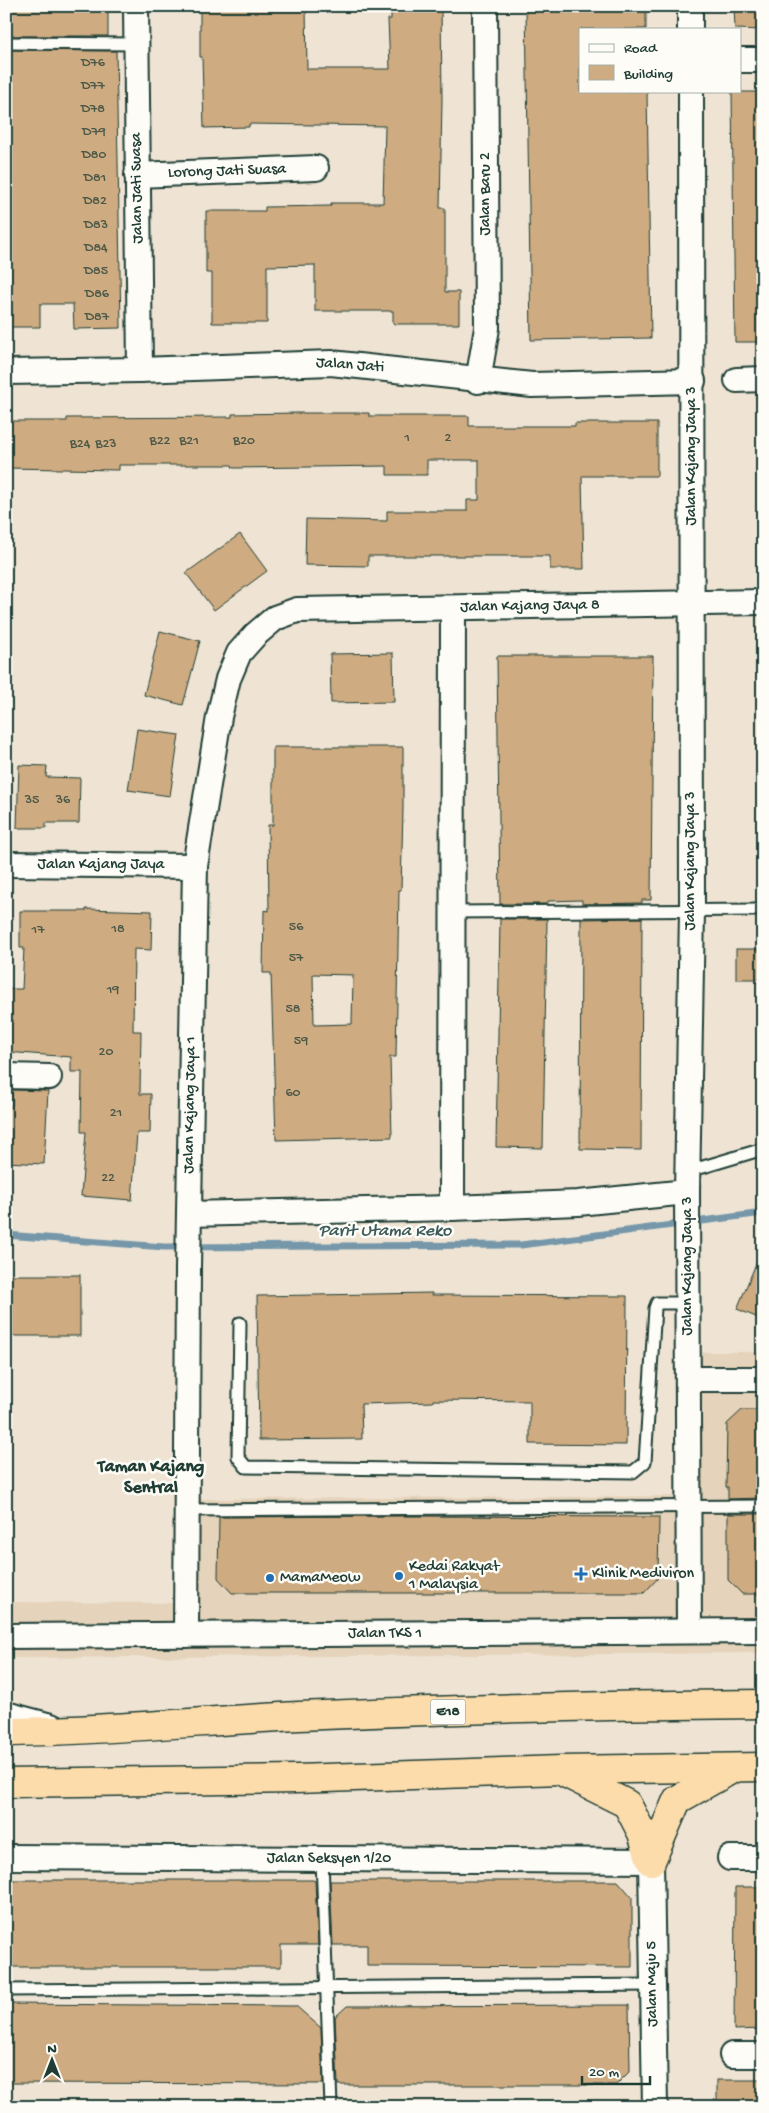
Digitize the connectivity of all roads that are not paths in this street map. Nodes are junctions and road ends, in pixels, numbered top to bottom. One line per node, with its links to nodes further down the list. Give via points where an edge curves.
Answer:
1 (136, 6): 6 (street, Jalan Jati Suasa)
2 (485, 6): 15 (street, Jalan Baru 2, via 487,328)
3 (690, 6): 4 (street)
4 (690, 28)
5 (6, 43): 6 (lane)
6 (136, 44): 11 (street, Jalan Jati Suasa)
7 (742, 60): 8 (street)
8 (763, 60)
9 (691, 92): 17 (street, Jalan Kajang Jaya 3)
10 (316, 168): 11 (street, Lorong Jati Suasa)
11 (137, 175): 12 (street, Jalan Jati Suasa)
12 (140, 370): 13 (street, Jalan Jati); 15 (street, Jalan Jati, via 331,363)
13 (6, 372)
14 (763, 379): 16 (street)
15 (478, 380): 17 (street, Jalan Jati, via 532,385)
16 (737, 380)
17 (693, 381): 19 (street, Jalan Kajang Jaya 3)
18 (763, 602): 19 (street, Jalan Kajang Jaya 8)
19 (691, 604): 20 (street, Jalan Kajang Jaya 8); 25 (street, Jalan Kajang Jaya 3)
20 (453, 608): 21 (street, Jalan Kajang Jaya 8); 26 (street)
21 (297, 610): 23 (street, Jalan Kajang Jaya 1, via 275,618 255,635 239,653 228,679)
22 (6, 864): 23 (street, Jalan Kajang Jaya)
23 (195, 866): 32 (street, Jalan Kajang Jaya 1)
24 (763, 910): 25 (lane)
25 (692, 911): 26 (lane); 30 (street, Jalan Kajang Jaya 3)
26 (452, 912): 31 (street)
27 (6, 1076): 28 (street)
28 (49, 1078)
29 (763, 1149): 30 (lane, via 703,1167)
30 (687, 1186): 31 (street, via 578,1203); 33 (street, Jalan Kajang Jaya 3)
31 (452, 1208): 32 (street)
32 (189, 1219): 39 (street, Jalan Kajang Jaya 1)
33 (688, 1303): 34 (lane, via 657,1303 655,1308 646,1462 633,1472 246,1467 238,1457); 35 (street, Jalan Kajang Jaya 3)
34 (240, 1323)
35 (688, 1379): 36 (street); 37 (street, Jalan Kajang Jaya 3)
36 (763, 1379)
37 (689, 1505): 38 (lane); 39 (lane); 40 (street, Jalan Kajang Jaya 3)
38 (763, 1506)
39 (186, 1510): 42 (street, Jalan Kajang Jaya 1)
40 (689, 1631): 41 (street, Jalan TKS 1); 42 (street, Jalan TKS 1)
41 (763, 1631)
42 (186, 1635): 43 (street, Jalan TKS 1)
43 (6, 1636)
44 (763, 1704): 46 (highway, E18, via 298,1716)
45 (6, 1714): 46 (street)
46 (71, 1731): 47 (highway, E18)
47 (6, 1732)
48 (735, 1767): 49 (highway); 50 (highway); 56 (highway, via 677,1800)
49 (763, 1767)
50 (561, 1770): 51 (highway); 56 (highway, via 628,1804)
51 (6, 1783)
52 (6, 1857): 55 (street, Jalan Seksyen 1/20)
53 (730, 1858): 54 (street)
54 (763, 1858)
55 (322, 1859): 56 (street, Jalan Seksyen 1/20); 58 (lane)
56 (651, 1860): 57 (street, Jalan Maju 5)
57 (653, 1985): 58 (lane); 63 (street, Jalan Maju 5)
58 (326, 1988): 59 (lane); 62 (lane)
59 (6, 1990)
60 (732, 2055): 61 (street)
61 (763, 2055)
62 (330, 2107)
63 (655, 2107)

